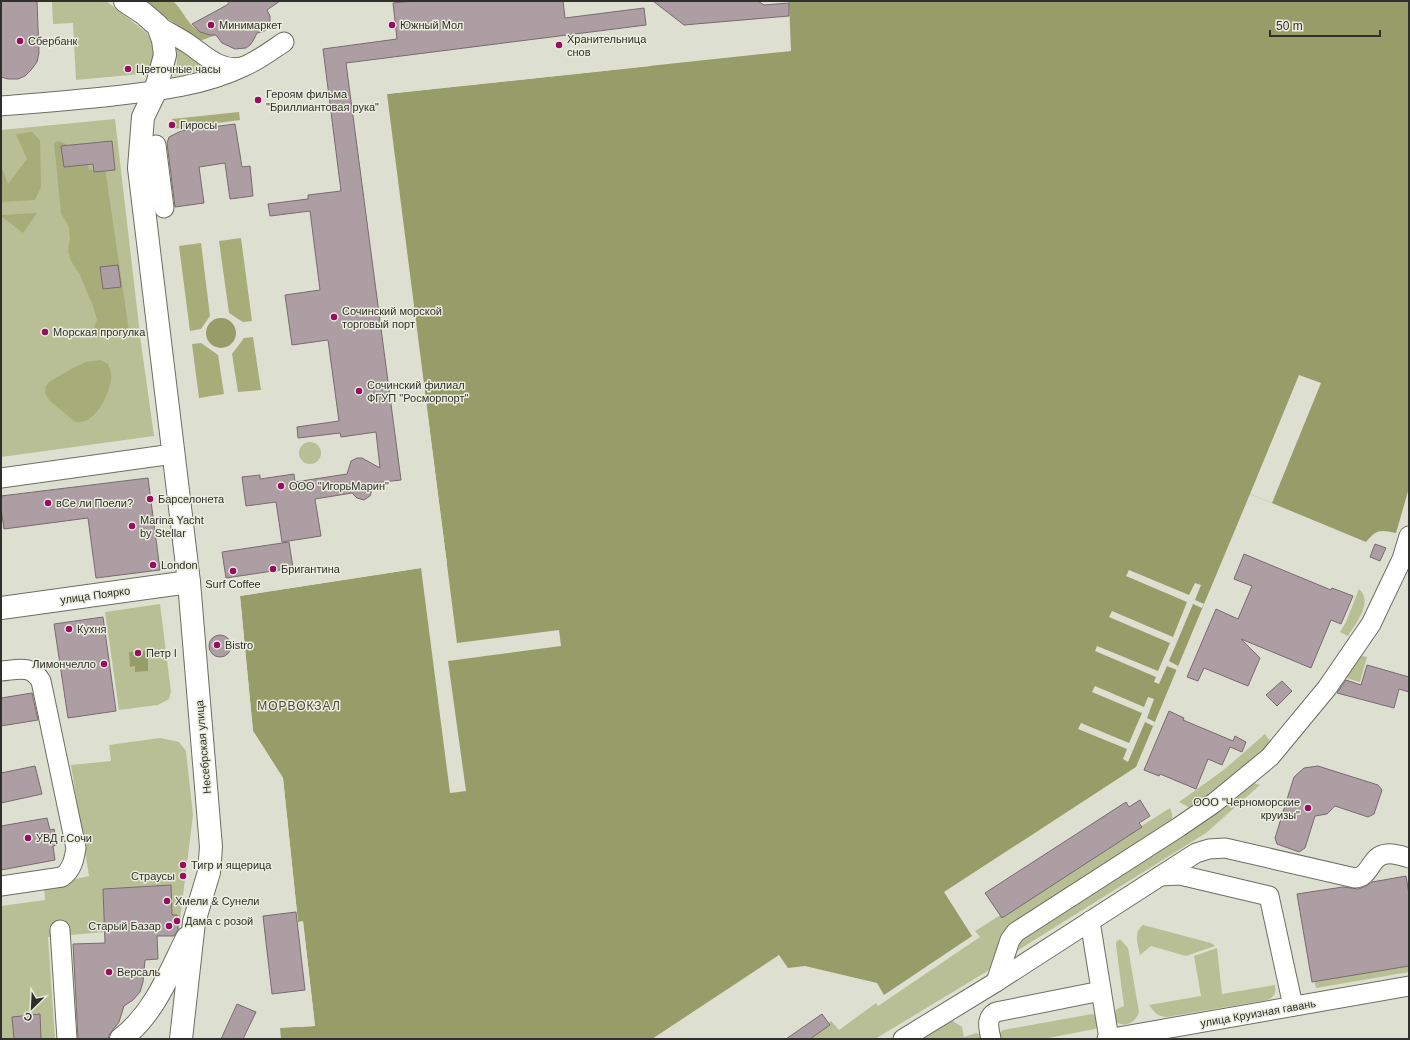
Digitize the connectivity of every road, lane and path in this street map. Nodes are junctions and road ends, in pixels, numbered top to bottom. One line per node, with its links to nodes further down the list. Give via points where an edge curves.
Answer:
1 (125, 1): 2 (main road)
2 (158, 26): 4 (street, via 215,64 235,68); 5 (main road, Несебрская улица, via 163,40 164,55)
3 (284, 42): 4 (street)
4 (246, 66): 5 (street, via 184,87)
5 (155, 92): 6 (street); 9 (main road, Несебрская улица, via 142,117 138,168)
6 (1, 106)
7 (156, 145): 8 (street)
8 (164, 208)
9 (173, 454): 10 (street); 12 (main road, Несебрская улица)
10 (1, 478)
11 (1409, 536): 21 (street, via 1402,559 1372,624 1327,688 1270,756 1214,803 1180,827 1016,932 1010,940)
12 (189, 582): 13 (main road, улица Поярко); 19 (main road, Несебрская улица, via 211,846 209,872)
13 (1, 608)
14 (1, 671): 17 (street, via 31,670 37,674 40,681 76,848 71,868 62,877)
15 (1409, 858): 16 (street, via 1384,854 1372,862 1364,875 1355,878 1225,848 1209,849 1196,853)
16 (1160, 876): 18 (street); 24 (street, via 1180,875 1269,896)
17 (1, 886)
18 (1090, 921): 21 (street); 23 (street)
19 (194, 922): 25 (main road, via 155,1000); 27 (main road, Несебрская улица)
20 (60, 930): 26 (street)
21 (996, 982): 28 (street)
22 (1409, 986): 24 (street, улица Круизная гавань)
23 (1101, 991): 29 (street, via 996,1012 988,1022); 30 (street)
24 (1293, 1006): 30 (street, улица Круизная гавань)
25 (129, 1038)
26 (67, 1039)
27 (181, 1039)
28 (903, 1039)
29 (991, 1039)
30 (1108, 1039)

